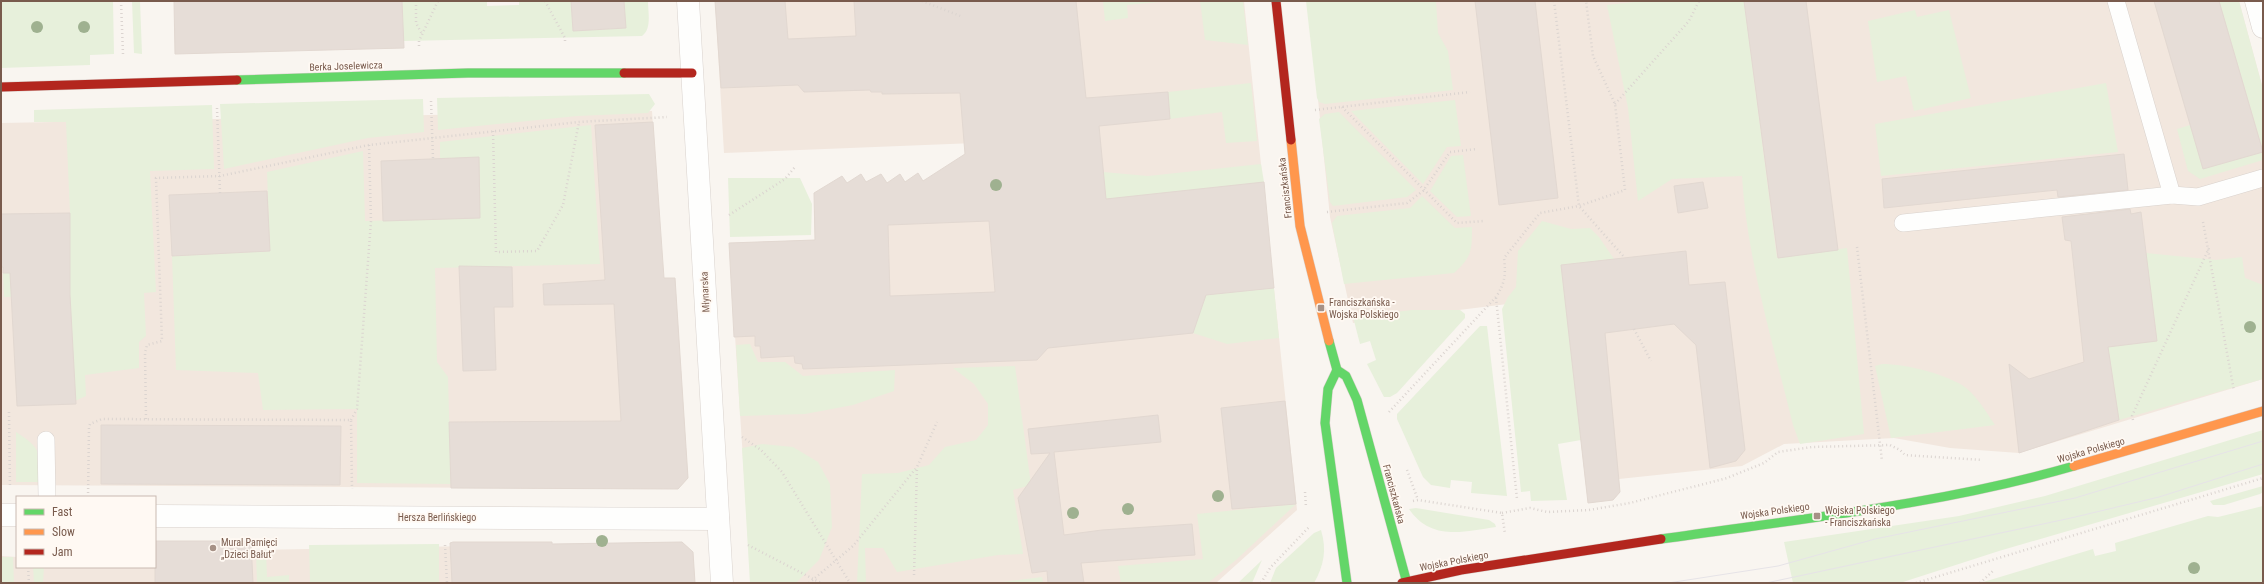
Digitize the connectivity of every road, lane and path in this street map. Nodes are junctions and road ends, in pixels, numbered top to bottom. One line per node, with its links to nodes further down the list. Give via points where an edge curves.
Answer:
1 (120, 1): 18 (path)
2 (416, 1): 15 (path, via 416,23)
3 (438, 1): 15 (path)
4 (545, 1): 16 (path, via 565,38)
5 (688, 1): 19 (street, Młynarska)
6 (922, 1): 13 (path)
7 (1276, 1): 52 (street, Franciszkańska, via 1300,226)
8 (1554, 1): 41 (path)
9 (1586, 1): 24 (path, via 1593,56)
10 (1699, 1): 24 (path, via 1689,21)
11 (2116, 1): 39 (lane)
12 (2256, 1): 14 (street)
13 (963, 18)
14 (2263, 26)
15 (422, 34): 17 (path)
16 (565, 44)
17 (419, 47)
18 (123, 54)
19 (692, 73): 20 (street, Berka Joselewicza); 27 (street, Młynarska)
20 (430, 75): 21 (street, Berka Joselewicza); 30 (path)
21 (216, 81): 22 (street, Berka Joselewicza); 35 (path)
22 (1, 87)
23 (1470, 92): 25 (path)
24 (1615, 104): 41 (path, via 1625,190)
25 (1342, 107): 26 (path); 37 (path)
26 (1311, 110)
27 (695, 116): 28 (path); 76 (street, Młynarska)
28 (578, 122): 29 (path); 29 (path, via 563,204 537,251 496,252)
29 (493, 131): 30 (path)
30 (432, 138): 31 (path); 33 (path)
31 (369, 145): 35 (path); 58 (path, via 371,221 357,409)
32 (1477, 149): 37 (path, via 1450,152)
33 (433, 159)
34 (796, 167): 43 (path, via 785,179)
35 (220, 176): 38 (path); 57 (path, via 156,178 162,341 147,345 145,353)
36 (2263, 178): 40 (lane)
37 (1423, 191): 42 (path, via 1407,203); 44 (path, via 1457,223)
38 (220, 193)
39 (2172, 195): 40 (lane); 45 (lane)
40 (2198, 197): 47 (path)
41 (1579, 206): 48 (path); 49 (path, via 1540,213 1504,258 1506,276 1504,285)
42 (1322, 213)
43 (726, 217)
44 (1484, 221)
45 (1903, 223)
46 (1857, 247): 63 (path)
47 (2209, 248): 53 (path); 60 (path, via 2132,416)
48 (1625, 258)
49 (1496, 297): 56 (path); 71 (path)
50 (1634, 329): 51 (path)
51 (1651, 361)
52 (1337, 370): 85 (street, Franciszkańska, via 1346,376 1357,400); 93 (street, via 1328,389 1325,429)
53 (2234, 393)
54 (2263, 411): 85 (street, Wojska Polskiego, via 2014,483 1954,496 1532,558)
55 (9, 412): 74 (path)
56 (1388, 412)
57 (146, 419): 58 (path); 70 (path, via 102,419 90,424)
58 (351, 420): 68 (path)
59 (937, 422): 66 (path)
60 (2134, 424)
61 (739, 435): 91 (path, via 761,450 782,472)
62 (46, 440): 69 (lane)
63 (1881, 445): 64 (path, via 1890,445); 65 (path); 73 (path, via 1812,447 1778,452 1771,459 1727,478 1630,504 1589,510 1547,512 1530,508)
64 (1905, 455)
65 (1882, 461)
66 (917, 467): 83 (path); 84 (path, via 853,546)
67 (2263, 478): 94 (path)
68 (352, 494)
69 (46, 496)
70 (88, 496)
71 (1517, 499)
72 (1410, 502): 73 (path, via 1418,500)
73 (1502, 513): 78 (path)
74 (10, 515)
75 (156, 516): 76 (street, Hersza Berlińskiego)
76 (718, 519): 88 (street, Młynarska)
77 (1315, 523): 92 (path, via 1270,568)
78 (1504, 529)
79 (445, 544): 87 (path)
80 (747, 544): 84 (path)
81 (28, 568): 86 (path)
82 (1994, 570): 95 (path)
83 (914, 575)
84 (815, 580): 89 (path); 90 (path)
85 (1405, 582)
86 (28, 583)
87 (447, 583)
88 (722, 583)
89 (809, 583)
90 (821, 583)
91 (850, 583)
92 (1261, 583)
93 (1347, 583)
94 (1916, 583)
95 (1980, 583)

